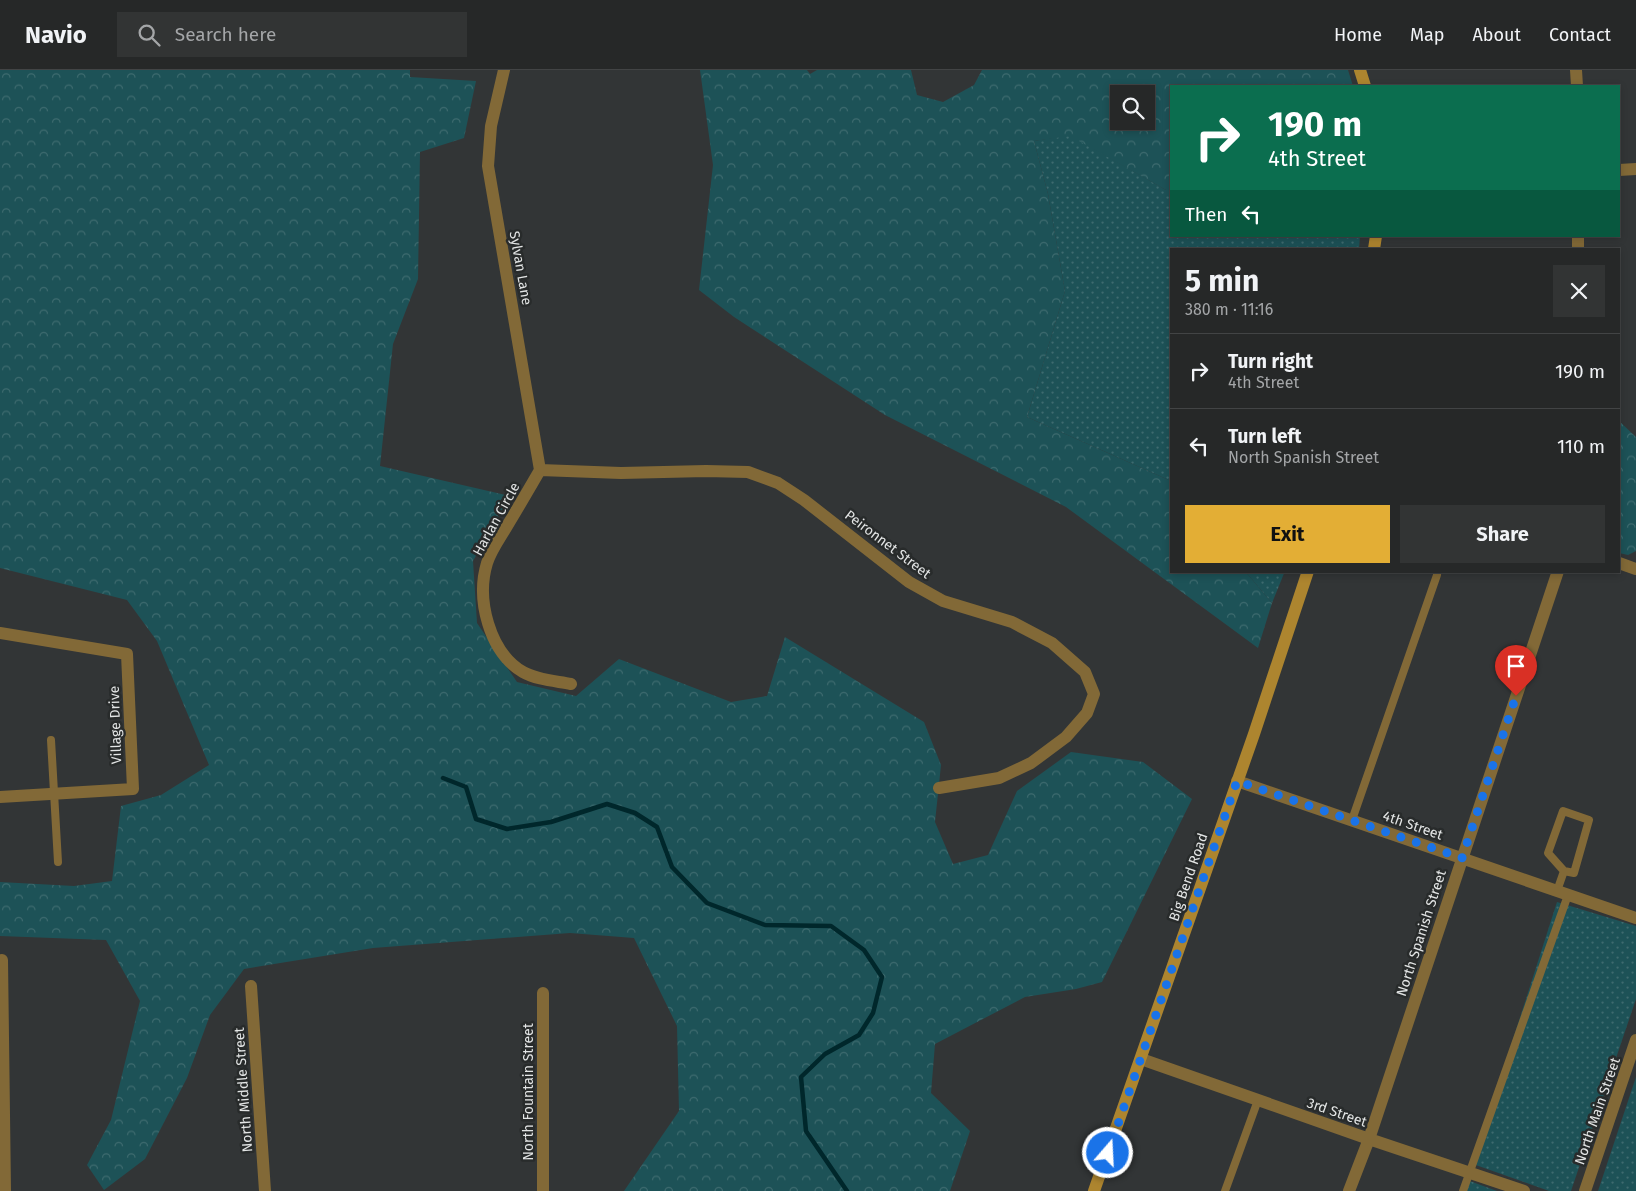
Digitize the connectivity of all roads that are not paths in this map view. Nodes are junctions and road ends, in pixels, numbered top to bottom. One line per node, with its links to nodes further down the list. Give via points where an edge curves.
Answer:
1 (504, 70): 8 (street, Sylvan Lane, via 491,126 488,166)
2 (1360, 70): 4 (main road)
3 (1576, 70): 5 (street)
4 (1365, 85)
5 (1577, 85)
6 (1636, 169): 7 (street)
7 (1620, 170)
8 (540, 470): 15 (street, Harlan Circle, via 487,563 482,586 485,611 491,634 510,662 524,672); 18 (street, Peironnet Street, via 748,472 778,484 804,500 918,586 943,601 1012,622 1052,643 1085,672 1094,694 1087,713 1066,737 1031,763 999,778)
9 (1620, 563): 10 (street)
10 (1636, 569)
11 (1307, 573): 17 (main road, Big Bend Road)
12 (1557, 573): 22 (street, North Spanish Street)
13 (1437, 576): 21 (lane)
14 (0, 633): 19 (street, Village Drive, via 127,654 132,790)
15 (571, 684)
16 (51, 740): 19 (lane)
17 (1237, 781): 21 (street, 4th Street); 31 (main road, Big Bend Road)
18 (939, 788)
19 (55, 794): 20 (street, Village Drive); 23 (lane)
20 (0, 797)
21 (1352, 820): 22 (street, 4th Street)
22 (1462, 858): 25 (street, 4th Street); 33 (street, North Spanish Street)
23 (58, 862)
24 (1564, 871): 24 (lane, via 1548,853 1563,811 1589,820 1574,872); 25 (lane)
25 (1563, 893): 26 (street, 4th Street); 34 (lane)
26 (1636, 918)
27 (2, 960): 35 (street)
28 (251, 986): 36 (street, North Middle Street)
29 (543, 993): 37 (street, North Fountain Street)
30 (1636, 1040): 43 (street, North Main Street)
31 (1141, 1059): 32 (street, 3rd Street); 38 (main road, Big Bend Road)
32 (1258, 1100): 33 (street, 3rd Street); 39 (lane)
33 (1368, 1139): 34 (street, 3rd Street); 40 (street, North Spanish Street)
34 (1470, 1173): 41 (lane); 42 (street, 3rd Street)
35 (6, 1191)
36 (265, 1191)
37 (544, 1191)
38 (1094, 1191)
39 (1225, 1191)
40 (1349, 1191)
41 (1464, 1191)
42 (1524, 1191)
43 (1586, 1191)

